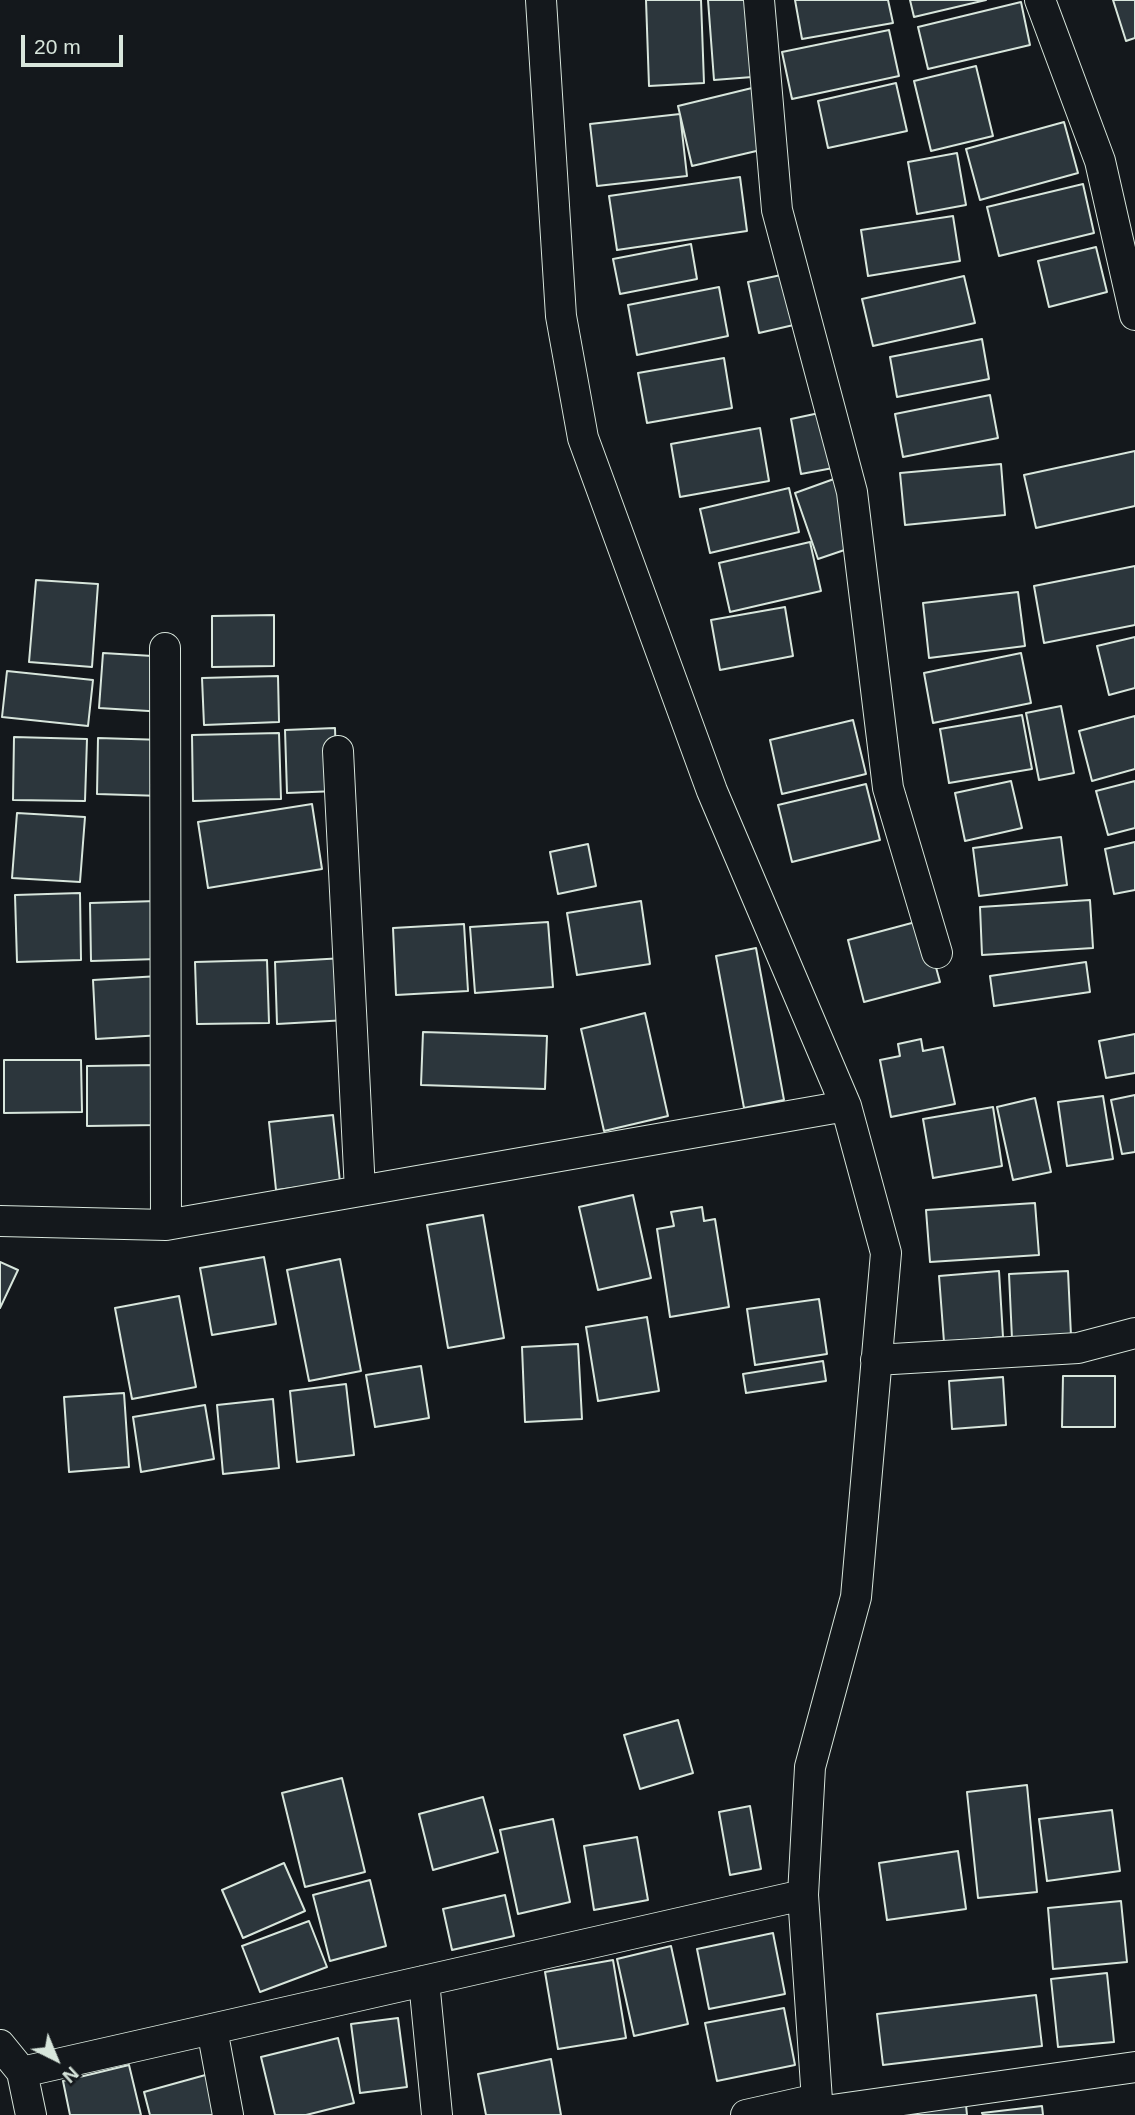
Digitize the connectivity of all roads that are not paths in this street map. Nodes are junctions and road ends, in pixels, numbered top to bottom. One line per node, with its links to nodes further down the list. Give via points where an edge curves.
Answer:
1 (541, 0): 8 (street, via 561,316 583,438 712,791)
2 (759, 0): 7 (street, via 777,211 852,492 888,788)
3 (1040, 0): 4 (street, via 1100,160)
4 (1135, 315)
5 (165, 648): 11 (street)
6 (338, 751): 9 (street)
7 (937, 953)
8 (846, 1106): 9 (street); 13 (street, via 886,1254)
9 (360, 1191): 11 (street)
10 (0, 1221): 11 (street)
11 (166, 1224)
12 (1135, 1333): 13 (street, via 1078,1348)
13 (876, 1360): 14 (street, via 856,1597 810,1767)
14 (803, 1895): 15 (street); 20 (street)
15 (424, 1981): 16 (street); 23 (street)
16 (212, 2029): 19 (street); 22 (street)
17 (0, 2045): 19 (street)
18 (1135, 2067): 20 (street)
19 (22, 2072): 21 (street)
20 (818, 2109): 24 (street)
21 (31, 2115)
22 (228, 2115)
23 (437, 2115)
24 (746, 2115)

